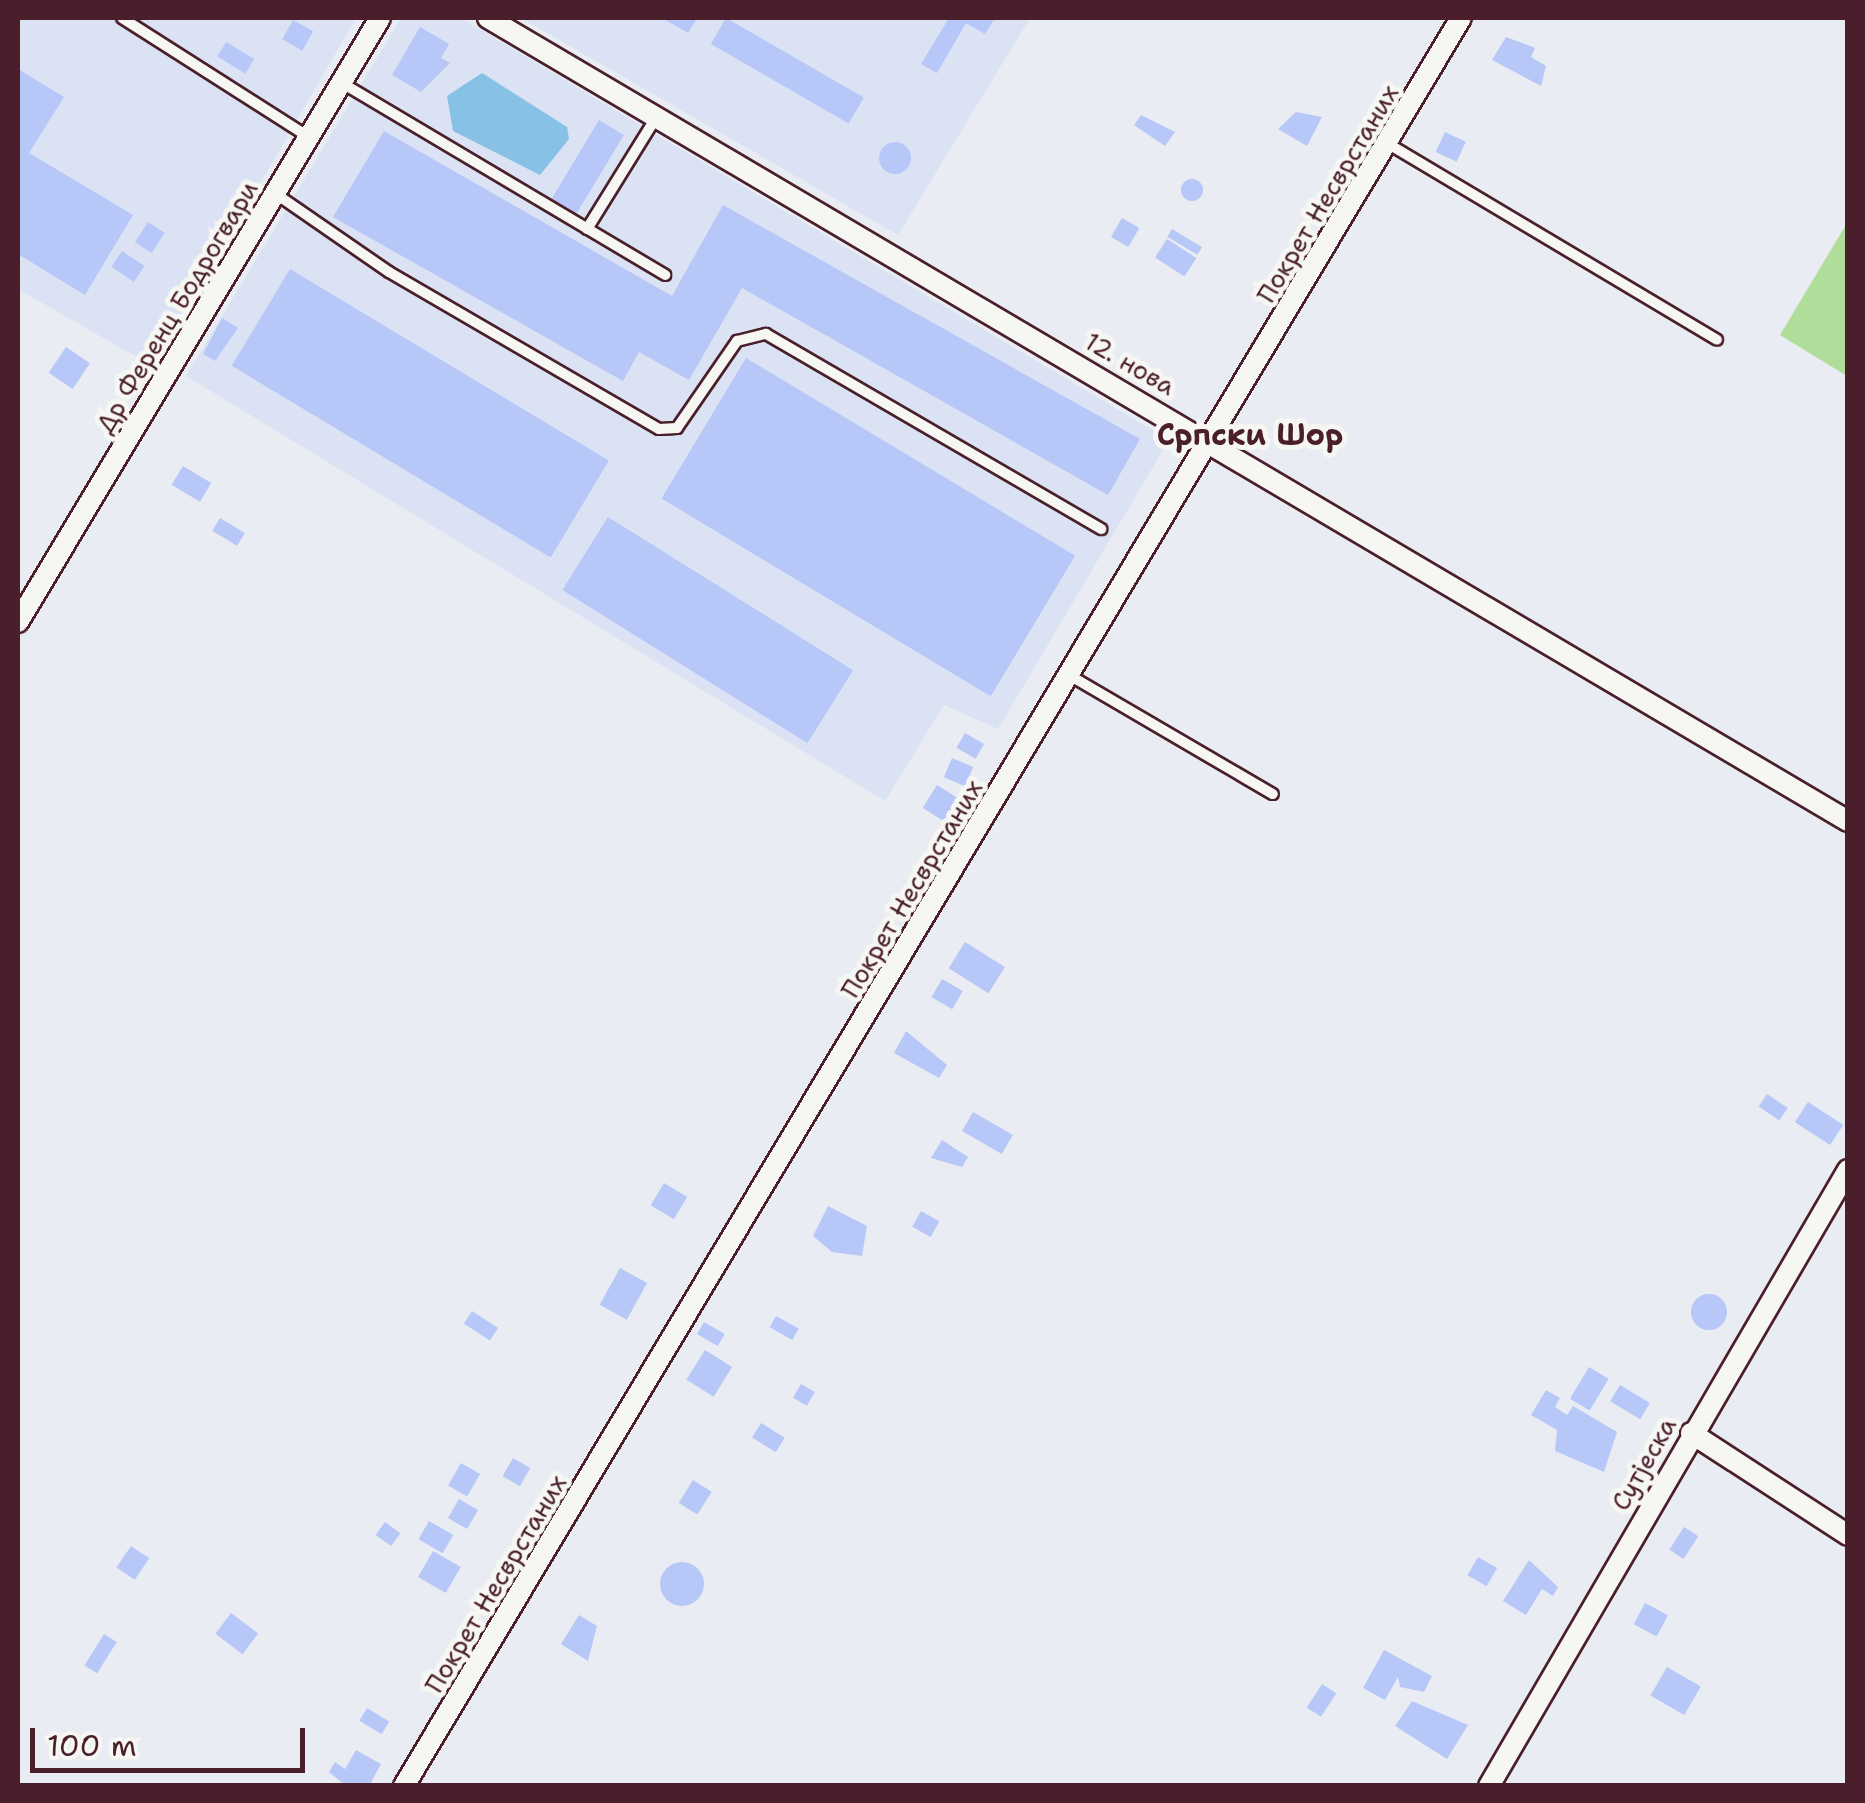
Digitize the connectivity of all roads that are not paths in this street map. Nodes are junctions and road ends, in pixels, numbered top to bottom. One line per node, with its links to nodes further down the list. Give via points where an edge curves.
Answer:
1 (122, 18): 7 (lane)
2 (380, 18): 5 (street, Др Ференц Бодрогвари)
3 (488, 18): 6 (street, 12. нова)
4 (1462, 18): 8 (street, Покрет Несврстаних)
5 (341, 82): 7 (street, Др Ференц Бодрогвари); 10 (lane)
6 (657, 116): 10 (lane); 13 (street, 12. нова)
7 (308, 137): 9 (street, Др Ференц Бодрогвари)
8 (1387, 144): 12 (lane); 13 (street, Покрет Несврстаних)
9 (275, 193): 14 (lane, via 389,272 648,424 676,428 737,341 766,334); 15 (street, Др Ференц Бодрогвари)
10 (587, 229): 11 (lane)
11 (666, 275)
12 (1717, 340)
13 (1212, 440): 16 (street, Покрет Несврстаних); 18 (street, 12. нова)
14 (1101, 529)
15 (18, 622)
16 (1069, 674): 17 (lane); 22 (street, Покрет Несврстаних)
17 (1273, 794)
18 (1848, 821)
19 (1848, 1170): 20 (street, Сутјеска)
20 (1691, 1433): 21 (street); 23 (street, Сутјеска)
21 (1848, 1534)
22 (404, 1786)
23 (1489, 1786)

